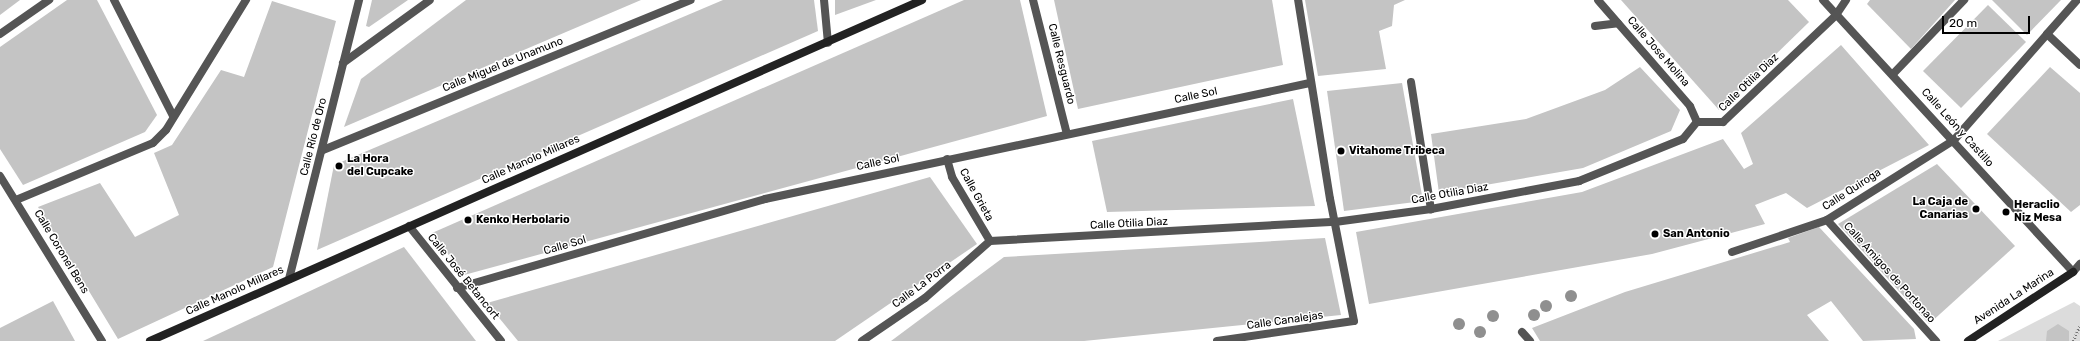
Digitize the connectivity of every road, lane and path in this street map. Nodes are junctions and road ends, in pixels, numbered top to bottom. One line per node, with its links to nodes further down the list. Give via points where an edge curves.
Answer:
1 (49, 0): 19 (street)
2 (114, 0): 27 (street)
3 (246, 0): 27 (street)
4 (359, 0): 22 (street, Calle Río de Oro)
5 (430, 0): 22 (street)
6 (691, 0): 31 (street, Calle Miguel de Unamuno)
7 (824, 0): 21 (street)
8 (922, 0): 21 (main road, Calle Manolo Millares)
9 (1033, 0): 29 (street, Calle Resguardo)
10 (1298, 0): 26 (street)
11 (1598, 0): 17 (street, Calle Jose Molina)
12 (1822, 0): 16 (street, Calle León y Castillo)
13 (1846, 0): 16 (street, Calle Otilia Diaz)
14 (1964, 0): 24 (street)
15 (2076, 0): 20 (street, Calle Quiroga)
16 (1836, 15): 24 (street, Calle León y Castillo); 28 (street, Calle Otilia Diaz, via 1723,122)
17 (1618, 23): 18 (street); 28 (street, Calle Jose Molina, via 1690,106)
18 (1595, 26)
19 (0, 34)
20 (2047, 34): 23 (street); 30 (street, Calle Quiroga)
21 (828, 43): 38 (main road, Calle Manolo Millares)
22 (343, 63): 31 (street, Calle Río de Oro)
23 (2080, 65)
24 (1893, 74): 30 (street, Calle León y Castillo)
25 (1411, 82): 35 (street)
26 (1310, 84): 29 (street, Calle Sol); 37 (street)
27 (173, 116): 34 (street, via 166,130 153,143)
28 (1697, 122): 35 (street, Calle Otilia Diaz, via 1683,139 1579,181)
29 (1067, 134): 32 (street, Calle Sol)
30 (1954, 140): 36 (street, Calle Quiroga); 42 (street, Calle León y Castillo)
31 (323, 150): 43 (street, Calle Río de Oro)
32 (946, 159): 39 (street, Calle Grieta, via 952,177); 44 (street, Calle Sol, via 766,199)
33 (0, 176): 34 (street, Calle Coronel Bens)
34 (16, 200): 47 (street, Calle Coronel Bens)
35 (1431, 209): 37 (street, Calle Otilia Diaz)
36 (1827, 220): 40 (street, Calle Quiroga); 53 (street, Calle Amigos de Portonao)
37 (1335, 222): 39 (street, Calle Otilia Diaz); 51 (street, Calle Canalejas, via 1354,321)
38 (409, 226): 43 (main road, Calle Manolo Millares); 44 (street, Calle José Betancort)
39 (990, 241): 50 (street, Calle La Porra, via 925,298)
40 (1732, 252)
41 (2080, 264): 42 (street)
42 (2072, 272): 54 (main road, Avenida La Marina)
43 (289, 279): 48 (main road, Calle Manolo Millares)
44 (457, 288): 49 (street, Calle José Betancort)
45 (2080, 325): 55 (path)
46 (1522, 332): 52 (street)
47 (102, 341)
48 (150, 341)
49 (501, 341)
50 (862, 341)
51 (1218, 341)
52 (1530, 341)
53 (1936, 341)
54 (1968, 341)
55 (2073, 341)

